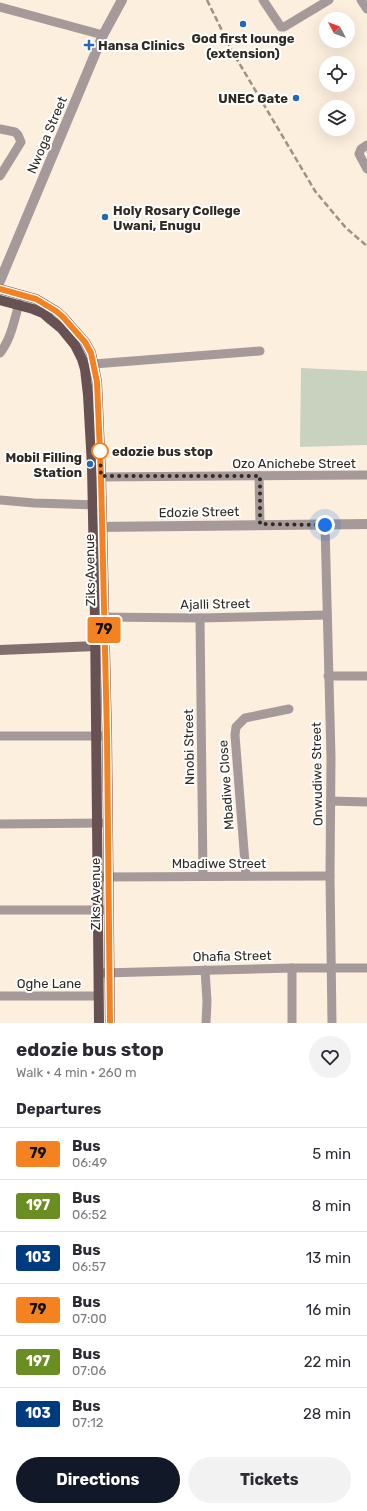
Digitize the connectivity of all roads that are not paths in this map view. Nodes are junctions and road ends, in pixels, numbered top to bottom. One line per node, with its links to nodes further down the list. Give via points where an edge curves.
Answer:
1 (122, 0): 7 (street, Nwoga Street)
2 (263, 0): 3 (street, via 284,27)
3 (329, 0)
4 (361, 0): 6 (street)
5 (0, 7): 7 (street)
6 (367, 9)
7 (103, 35): 12 (street, Nwoga Street)
8 (0, 129): 11 (street, via 15,132 20,142)
9 (367, 146): 10 (street, via 358,154)
10 (367, 169)
11 (0, 176)
12 (0, 281)
13 (0, 289): 18 (main road, Ziks Avenue, via 36,299 56,311 85,342)
14 (0, 300): 15 (main road, Ziks Avenue)
15 (19, 304): 17 (street, via 13,326); 21 (main road, Ziks Avenue, via 43,313 62,329 82,359)
16 (260, 351): 18 (street)
17 (0, 353)
18 (94, 364): 21 (main road, Ziks Avenue, via 97,382)
19 (367, 475): 20 (street, Ozo Anichebe Street)
20 (260, 476): 21 (street, Ozo Anichebe Street); 24 (street)
21 (97, 477): 23 (main road, Ziks Avenue)
22 (0, 500): 23 (street)
23 (97, 505): 27 (main road, Ziks Avenue)
24 (260, 524): 26 (street, Edozie Street); 27 (street, Edozie Street)
25 (367, 524): 26 (street, Edozie Street)
26 (325, 525): 28 (street, Onwudiwe Street)
27 (97, 527): 29 (main road, Ziks Avenue)
28 (327, 616): 30 (street, Ajalli Street); 33 (street, Onwudiwe Street)
29 (100, 617): 30 (street, Ajalli Street); 31 (main road, Ziks Avenue)
30 (200, 618): 44 (street, Nnobi Street)
31 (100, 646): 32 (main road); 37 (main road, Ziks Avenue); 38 (main road, Ziks Avenue)
32 (0, 650)
33 (328, 676): 34 (street); 39 (street, Onwudiwe Street)
34 (367, 676)
35 (289, 709): 45 (street, Mbadiwe Close, via 245,718 236,726)
36 (0, 736): 38 (street)
37 (107, 736): 38 (street); 41 (main road, Ziks Avenue)
38 (95, 737): 41 (main road, Ziks Avenue)
39 (331, 801): 40 (street); 46 (street, Onwudiwe Street)
40 (367, 802)
41 (102, 823): 42 (street); 43 (main road, Ziks Avenue)
42 (0, 824)
43 (103, 876): 44 (street, Mbadiwe Street); 48 (main road, Ziks Avenue)
44 (203, 876): 45 (street, Mbadiwe Street)
45 (246, 876): 46 (street, Mbadiwe Street)
46 (330, 876): 50 (street, Onwudiwe Street)
47 (0, 910): 48 (street)
48 (103, 910): 53 (main road, Ziks Avenue)
49 (292, 968): 50 (street, Ohafia Street); 52 (street, Ohafia Street); 59 (street)
50 (332, 968): 51 (street, Ohafia Street); 60 (street, Onwudiwe Street)
51 (367, 968)
52 (205, 970): 53 (street, Ohafia Street); 58 (street)
53 (103, 973): 55 (main road, Ziks Avenue); 57 (main road, Ziks Avenue)
54 (0, 996): 55 (street, Oghe Lane)
55 (98, 996): 56 (main road, Ziks Avenue)
56 (99, 1023)
57 (110, 1023)
58 (206, 1023)
59 (292, 1023)
60 (332, 1023)

